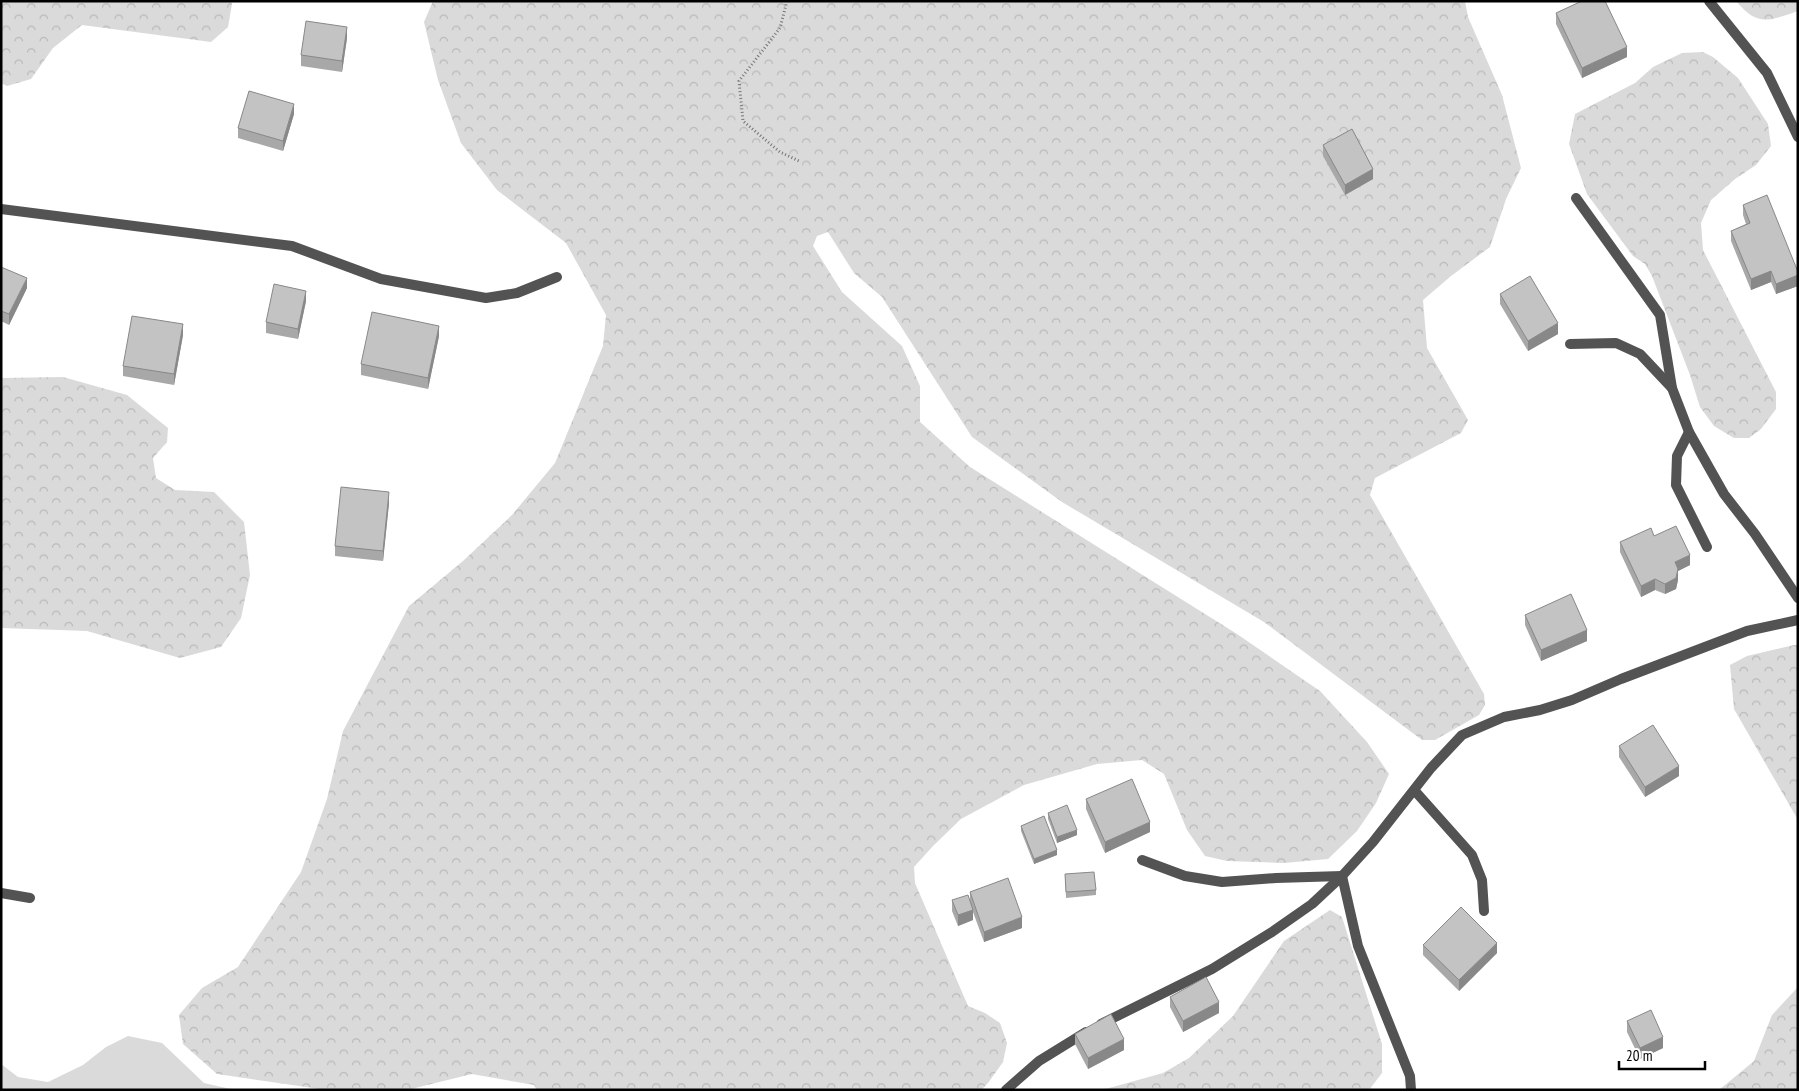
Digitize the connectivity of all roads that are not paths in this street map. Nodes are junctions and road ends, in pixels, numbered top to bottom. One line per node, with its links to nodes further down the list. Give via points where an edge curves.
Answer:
1 (1709, 1): 2 (street, via 1767,73)
2 (1798, 137)
3 (1576, 198): 7 (street, via 1660,315)
4 (1, 208): 5 (street, via 292,246 381,278 486,298 517,293)
5 (557, 277)
6 (1570, 344): 7 (street, via 1616,343 1640,354)
7 (1672, 388): 8 (street)
8 (1689, 432): 9 (street, via 1677,456 1676,485); 10 (street, via 1724,494)
9 (1707, 547)
10 (1798, 598)
11 (1798, 620): 12 (street, via 1747,631 1572,700 1504,717 1462,735 1431,768)
12 (1415, 791): 14 (street); 17 (street, via 1472,855 1482,880)
13 (1142, 860): 14 (street, via 1185,876 1222,882)
14 (1342, 876): 18 (street, via 1312,904 1272,932 1212,969 1074,1038 1039,1061); 19 (street, via 1358,946 1410,1076)
15 (1, 893): 16 (street)
16 (30, 898)
17 (1484, 911)
18 (1006, 1090)
19 (1410, 1090)

